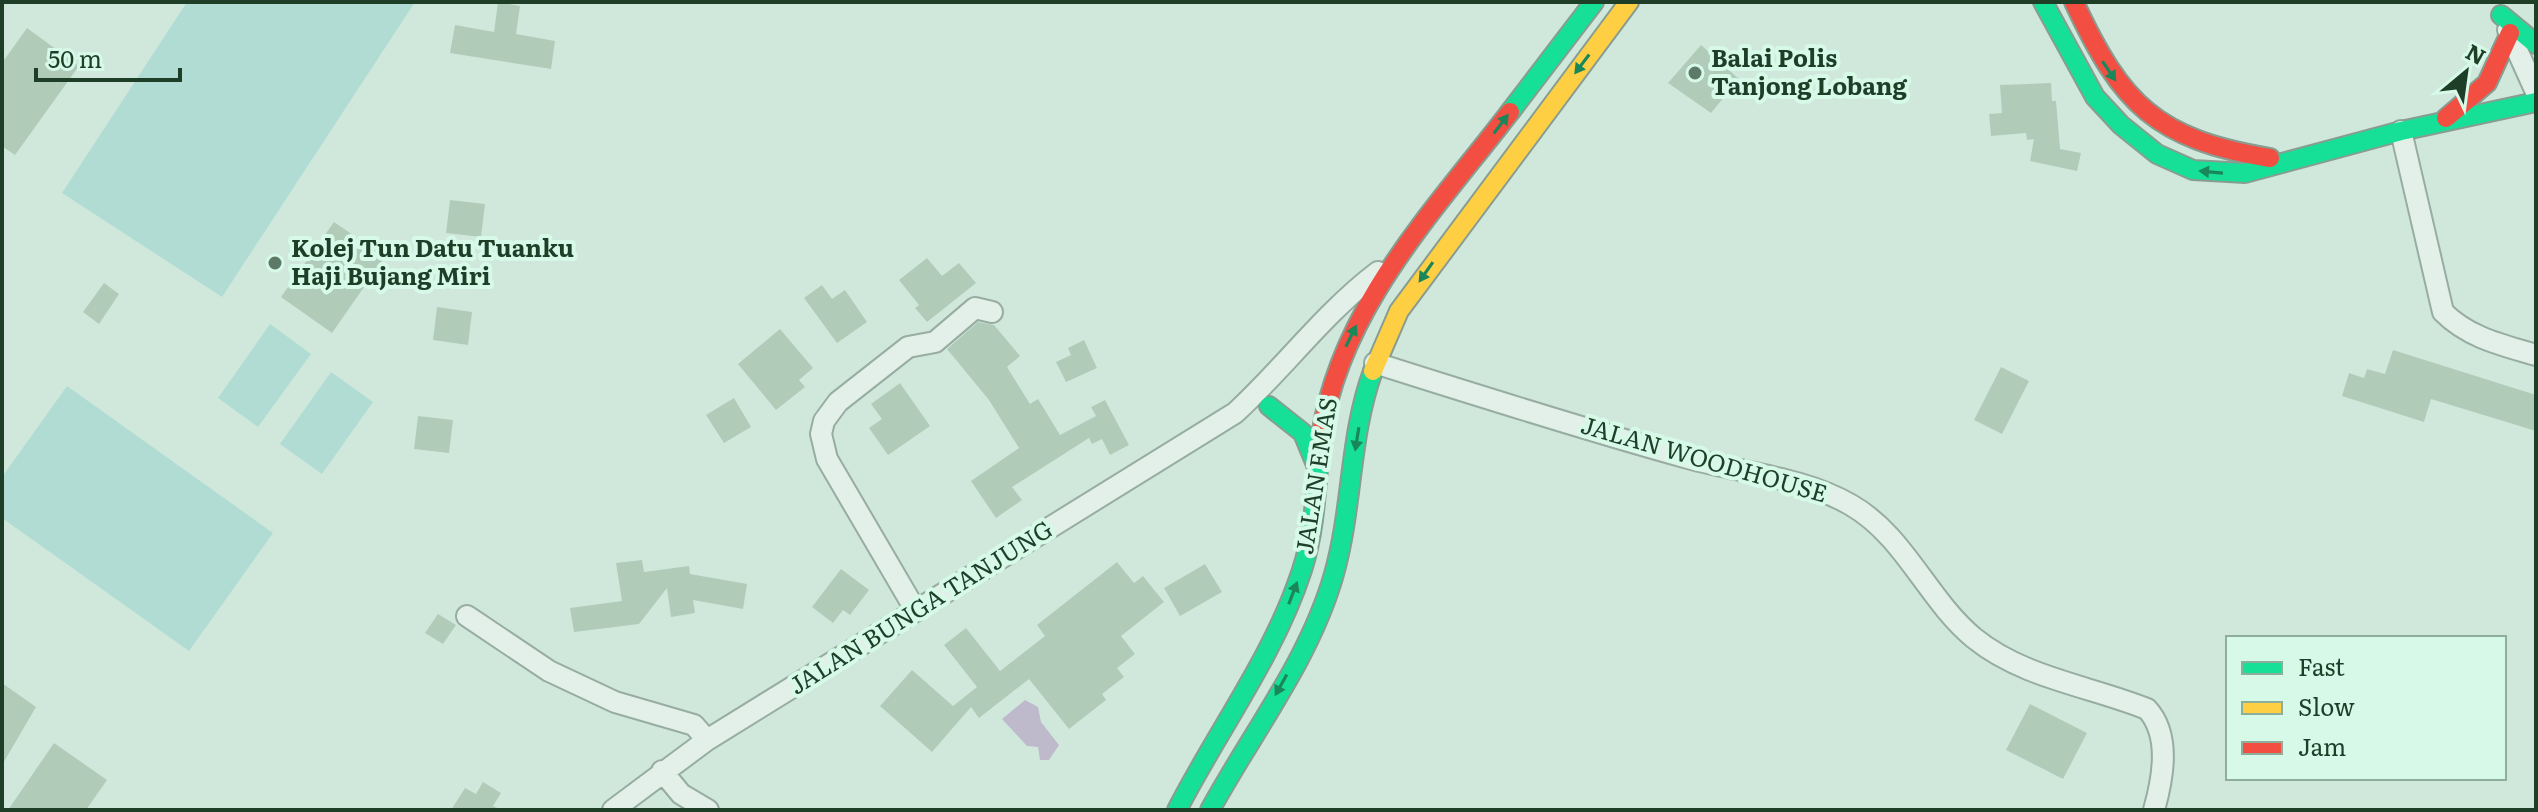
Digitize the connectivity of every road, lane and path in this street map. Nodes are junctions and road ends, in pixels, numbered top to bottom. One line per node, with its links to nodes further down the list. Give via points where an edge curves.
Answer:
1 (1594, 2): 12 (main road, JALAN EMAS, one-way to 1)
2 (1629, 2): 15 (main road, JALAN EMAS, one-way to 15, via 1436,257 1399,311)
3 (2043, 2): 11 (main road, one-way to 3, via 2245,173 2213,173 2157,154 2095,97)
4 (2074, 2): 11 (main road, one-way to 11, via 2102,63 2155,121 2201,146)
5 (2502, 17): 6 (main road); 7 (street); 9 (main road, via 2493,80)
6 (2536, 44)
7 (2536, 92)
8 (2536, 102): 9 (main road)
9 (2437, 123): 10 (main road)
10 (2401, 131): 11 (main road); 14 (street, via 2443,312 2477,337)
11 (2288, 160)
12 (1401, 255): 17 (main road, JALAN EMAS, one-way to 12, via 1338,362 1363,310); 18 (street, via 1345,297)
13 (992, 312): 20 (street, via 975,308 935,342 908,347 838,402 824,421 821,434 827,459)
14 (2536, 355)
15 (1375, 363): 17 (main road, via 1353,399 1337,409); 27 (main road, JALAN EMAS, one-way to 27, via 1328,593); 28 (street, JALAN WOODHOUSE, via 1851,504 1878,522 1954,620 1975,639 2028,670 2147,709 2159,722 2163,753)
16 (1269, 406): 17 (street); 18 (street); 19 (main road, via 1303,433)
17 (1325, 409): 19 (main road, JALAN EMAS)
18 (1235, 413): 20 (street, JALAN BUNGA TANJUNG)
19 (1317, 467): 26 (main road, JALAN EMAS, one-way to 19, via 1289,604 1312,532)
20 (916, 611): 22 (street, JALAN BUNGA TANJUNG)
21 (467, 616): 22 (street, via 549,671 615,702 694,725)
22 (707, 740): 23 (street, JALAN BUNGA TANJUNG)
23 (662, 771): 24 (street, JALAN BUNGA TANJUNG); 25 (street, via 681,794)
24 (613, 810)
25 (708, 810)
26 (1177, 810)
27 (1210, 810)
28 (2154, 810)

